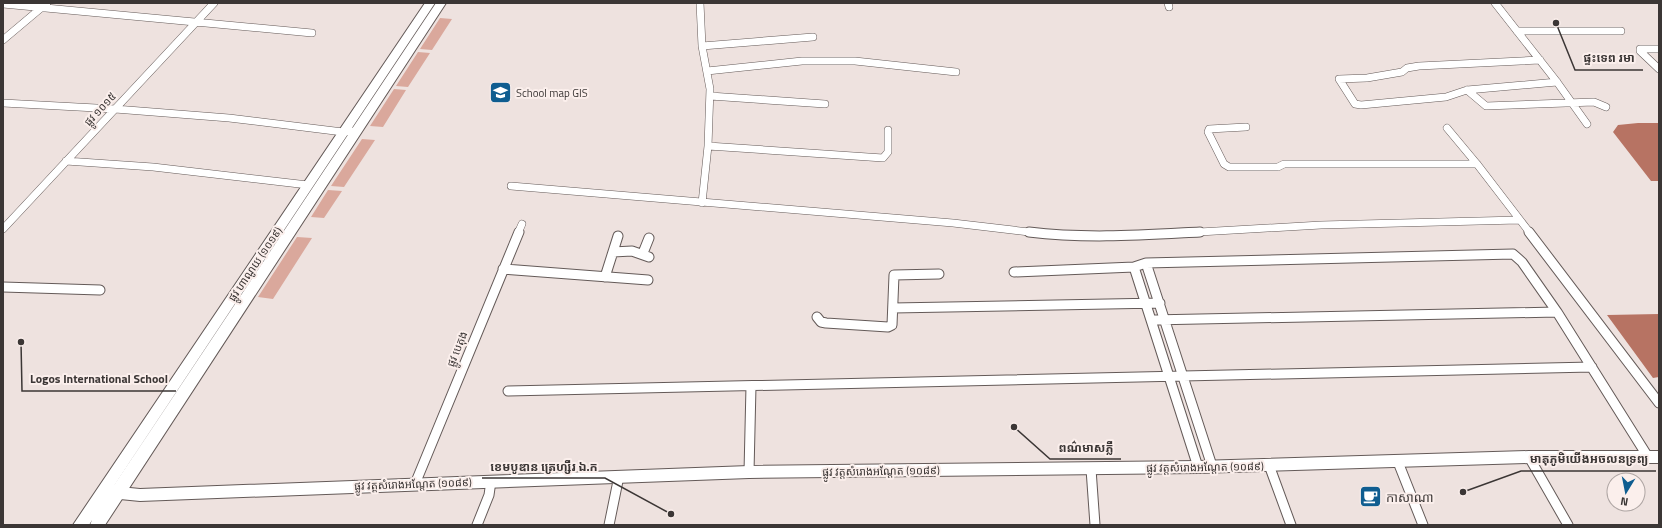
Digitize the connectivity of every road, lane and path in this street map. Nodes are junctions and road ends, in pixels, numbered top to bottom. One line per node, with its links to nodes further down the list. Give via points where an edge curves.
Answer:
1 (47, 3): 8 (street)
2 (214, 3): 9 (street, ផ្លូវ ១០១៥)
3 (430, 3): 33 (main road, ផ្លូវ ហាណូយ (១០១៩))
4 (441, 3): 34 (main road, ផ្លូវ ហាណូយ (១០១៩))
5 (700, 3): 15 (street)
6 (1495, 3): 10 (street)
7 (3, 4): 8 (street)
8 (40, 8): 9 (street); 14 (street)
9 (196, 22): 12 (street); 28 (street, ផ្លូវ ១០១៥)
10 (1517, 31): 11 (street); 17 (street)
11 (1621, 31)
12 (312, 33)
13 (813, 37): 15 (street)
14 (3, 40)
15 (702, 46): 19 (street)
16 (1659, 49): 18 (street, via 1640,49)
17 (1540, 60): 21 (street); 22 (street, via 1419,66 1397,73 1339,80 1355,104 1361,106 1446,97)
18 (1659, 69)
19 (707, 71): 20 (street, via 802,62 854,61); 23 (street)
20 (956, 72)
21 (1557, 82): 22 (street); 26 (street)
22 (1467, 90): 26 (street, via 1486,106)
23 (710, 96): 25 (street); 35 (street)
24 (3, 103): 28 (street)
25 (825, 104)
26 (1573, 104): 27 (street, via 1594,102); 29 (street)
27 (1606, 106)
28 (115, 109): 33 (street, via 229,118); 36 (street, ផ្លូវ ១០១៥)
29 (1587, 124)
30 (1246, 127): 37 (street, via 1209,128 1208,132 1224,164 1229,167 1278,167 1292,163)
31 (1447, 128): 37 (street)
32 (888, 130): 35 (street, via 888,152 883,158)
33 (344, 132): 34 (street); 38 (main road, ផ្លូវ ហាណូយ (១០១៩))
34 (356, 132): 81 (main road, ផ្លូវ ហាណូយ (១០១៩))
35 (708, 146): 40 (street)
36 (66, 161): 38 (street, via 154,167); 43 (street, ផ្លូវ ១០១៥)
37 (1477, 164): 41 (street)
38 (308, 185): 80 (main road, ផ្លូវ ហាណូយ (១០១៩))
39 (511, 186): 40 (street)
40 (702, 203): 41 (street, via 953,223 1064,236 1114,237 1321,225)
41 (1519, 220): 68 (street)
42 (522, 224): 49 (street, ផ្លូវ បេតុង)
43 (3, 229)
44 (618, 236): 46 (street)
45 (649, 238): 46 (street, via 646,255)
46 (613, 252): 52 (street)
47 (1146, 263): 48 (street); 56 (street); 59 (street, via 1506,253 1513,254 1522,262)
48 (1134, 267): 50 (street); 57 (street)
49 (503, 269): 52 (street); 79 (street, ផ្លូវ បេតុង)
50 (1014, 272)
51 (939, 274): 58 (street, via 894,274)
52 (605, 277): 53 (street)
53 (648, 280)
54 (3, 287): 55 (street)
55 (100, 290)
56 (1160, 303): 57 (street); 62 (street)
57 (1145, 304): 58 (street); 61 (street)
58 (893, 308): 60 (street, via 892,324 888,327 826,323)
59 (1557, 312): 62 (street); 63 (street)
60 (817, 317)
61 (1151, 320): 62 (street); 64 (street)
62 (1165, 320): 65 (street)
63 (1592, 367): 65 (street); 70 (street)
64 (1169, 376): 65 (street); 66 (street); 74 (street)
65 (1183, 376): 73 (street)
66 (751, 386): 67 (street); 76 (street)
67 (508, 391)
68 (1659, 403)
69 (1529, 457): 70 (main road, ផ្លូវ វត្តសំរោងអណ្ដែត (១០៨៩)); 71 (main road, ផ្លូវ វត្តសំរោងអណ្ដែត (១០៨៩)); 89 (street)
70 (1653, 457)
71 (1398, 462): 72 (main road, ផ្លូវ វត្តសំរោងអណ្ដែត (១០៨៩)); 88 (street)
72 (1270, 465): 73 (main road, ផ្លូវ វត្តសំរោងអណ្ដែត (១០៨៩)); 87 (street)
73 (1212, 466): 74 (main road, ផ្លូវ វត្តសំរោងអណ្ដែត (១០៨៩))
74 (1198, 467): 75 (main road, ផ្លូវ វត្តសំរោងអណ្ដែត (១០៨៩))
75 (1091, 468): 76 (main road, ផ្លូវ វត្តសំរោងអណ្ដែត (១០៨៩)); 86 (street)
76 (748, 472): 77 (main road, ផ្លូវ វត្តសំរោងអណ្ដែត (១០៨៩))
77 (618, 476): 78 (main road, ផ្លូវ វត្តសំរោងអណ្ដែត (១០៨៩)); 85 (street)
78 (491, 482): 79 (main road, ផ្លូវ វត្តសំរោងអណ្ដែត (១០៨៩)); 84 (street, via 489,495)
79 (415, 484): 81 (main road, ផ្លូវ វត្តសំរោងអណ្ដែត (១០៨៩), via 140,495)
80 (103, 491): 81 (main road, ផ្លូវ វត្តសំរោងអណ្ដែត (១០៨៩)); 82 (main road, ផ្លូវ ហាណូយ (១០១៩))
81 (118, 493): 83 (main road, ផ្លូវ ហាណូយ (១០១៩))
82 (80, 525)
83 (97, 525)
84 (477, 525)
85 (609, 525)
86 (1095, 525)
87 (1291, 525)
88 (1423, 525)
89 (1568, 525)

